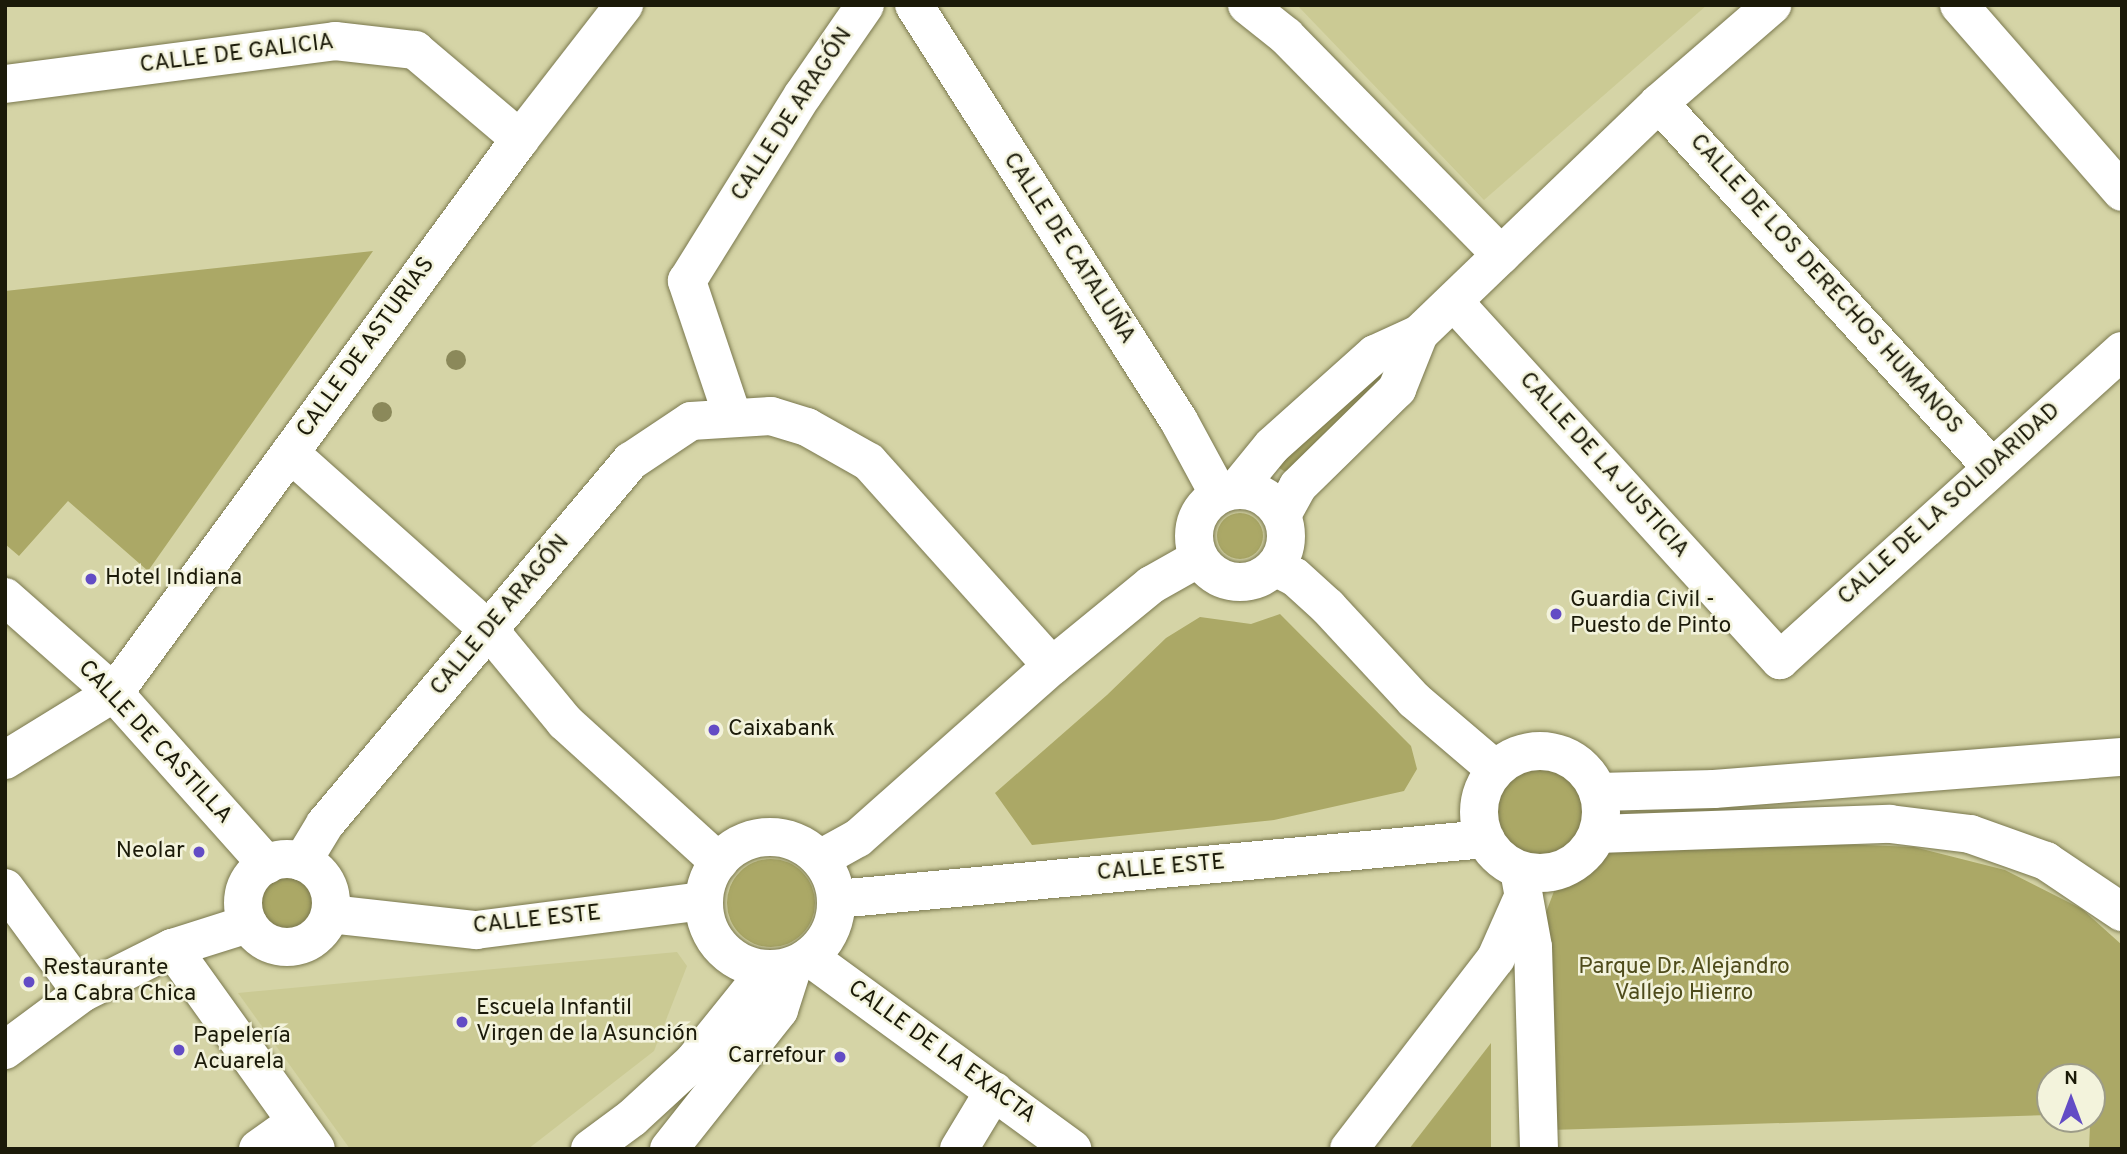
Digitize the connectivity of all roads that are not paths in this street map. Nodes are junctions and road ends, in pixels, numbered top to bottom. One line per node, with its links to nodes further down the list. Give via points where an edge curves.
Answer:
1 (624, 5): 9 (street, CALLE DE ASTURIAS)
2 (865, 5): 15 (street, CALLE DE ARAGÓN, via 803,94 687,281)
3 (914, 5): 18 (street, CALLE DE CATALUÑA)
4 (1247, 5): 11 (street, via 1286,36)
5 (1772, 5): 8 (street)
6 (1959, 5): 10 (street)
7 (5, 84): 9 (street, CALLE DE GALICIA, via 335,41 415,50)
8 (1659, 103): 11 (street); 17 (street, CALLE DE LOS DERECHOS HUMANOS)
9 (520, 139): 16 (street, CALLE DE ASTURIAS)
10 (2122, 192)
11 (1501, 255): 12 (street)
12 (1455, 303): 13 (street); 24 (street, CALLE DE LA JUSTICIA)
13 (1419, 334): 18 (street, via 1375,354); 19 (street, via 1397,389 1298,486)
14 (2122, 351): 17 (street, CALLE DE LA SOLIDARIDAD)
15 (733, 418): 23 (street, CALLE DE ARAGÓN, via 691,421 631,460); 25 (street, CALLE DE ARAGÓN, via 771,416 807,427 869,462)
16 (290, 453): 23 (street); 26 (street, CALLE DE ASTURIAS)
17 (1991, 466): 24 (street, CALLE DE LA SOLIDARIDAD)
18 (1227, 492): 19 (street, via 1263,496); 20 (street, via 1204,506 1195,522)
19 (1282, 515): 21 (street, via 1287,533)
20 (1199, 558): 21 (street, via 1210,572 1235,582 1261,578); 25 (street, via 1151,585)
21 (1275, 567): 29 (street, via 1295,577 1328,607 1414,700)
22 (5, 597): 26 (street, CALLE DE CASTILLA)
23 (490, 631): 34 (street, via 565,722); 35 (street, CALLE DE ARAGÓN, via 325,824)
24 (1780, 660)
25 (1052, 666): 33 (street, via 858,838)
26 (114, 693): 28 (street); 35 (street, CALLE DE CASTILLA)
27 (2122, 757): 30 (street, via 1714,789)
28 (5, 760)
29 (1495, 769): 30 (street, via 1522,753 1553,752 1581,766); 32 (street, via 1482,790 1478,815)
30 (1598, 792): 31 (street, via 1602,813)
31 (1598, 834): 36 (street, via 1584,856); 41 (street, via 1890,824 1970,834 2046,861)
32 (1485, 839): 37 (street); 39 (street, CALLE ESTE)
33 (820, 859): 34 (street, via 794,841 762,836 732,848); 39 (street)
34 (719, 862): 40 (street, via 710,871)
35 (284, 863): 42 (street, via 323,877); 43 (street, via 248,884 243,898)
36 (1562, 870): 37 (street); 44 (street)
37 (1521, 883): 44 (street); 57 (street, via 1496,958)
38 (5, 888): 47 (street)
39 (837, 899): 46 (street, via 825,942)
40 (702, 901): 42 (street, CALLE ESTE, via 476,930); 46 (street, via 707,927 720,949 740,963)
41 (2122, 912)
42 (330, 914): 43 (street, via 324,928 300,946 271,944)
43 (248, 924): 45 (street)
44 (1533, 947): 58 (street)
45 (172, 948): 47 (street); 50 (street)
46 (790, 964): 49 (street, CALLE DE LA EXACTA); 51 (street, via 779,1010); 53 (street, via 693,1062)
47 (82, 993): 48 (street)
48 (5, 1050)
49 (994, 1091): 55 (street); 56 (street, CALLE DE LA EXACTA)
50 (306, 1135): 52 (street)
51 (675, 1141): 54 (street)
52 (258, 1149)
53 (590, 1149)
54 (629, 1149)
55 (959, 1149)
56 (1072, 1149)
57 (1349, 1149)
58 (1539, 1149)

